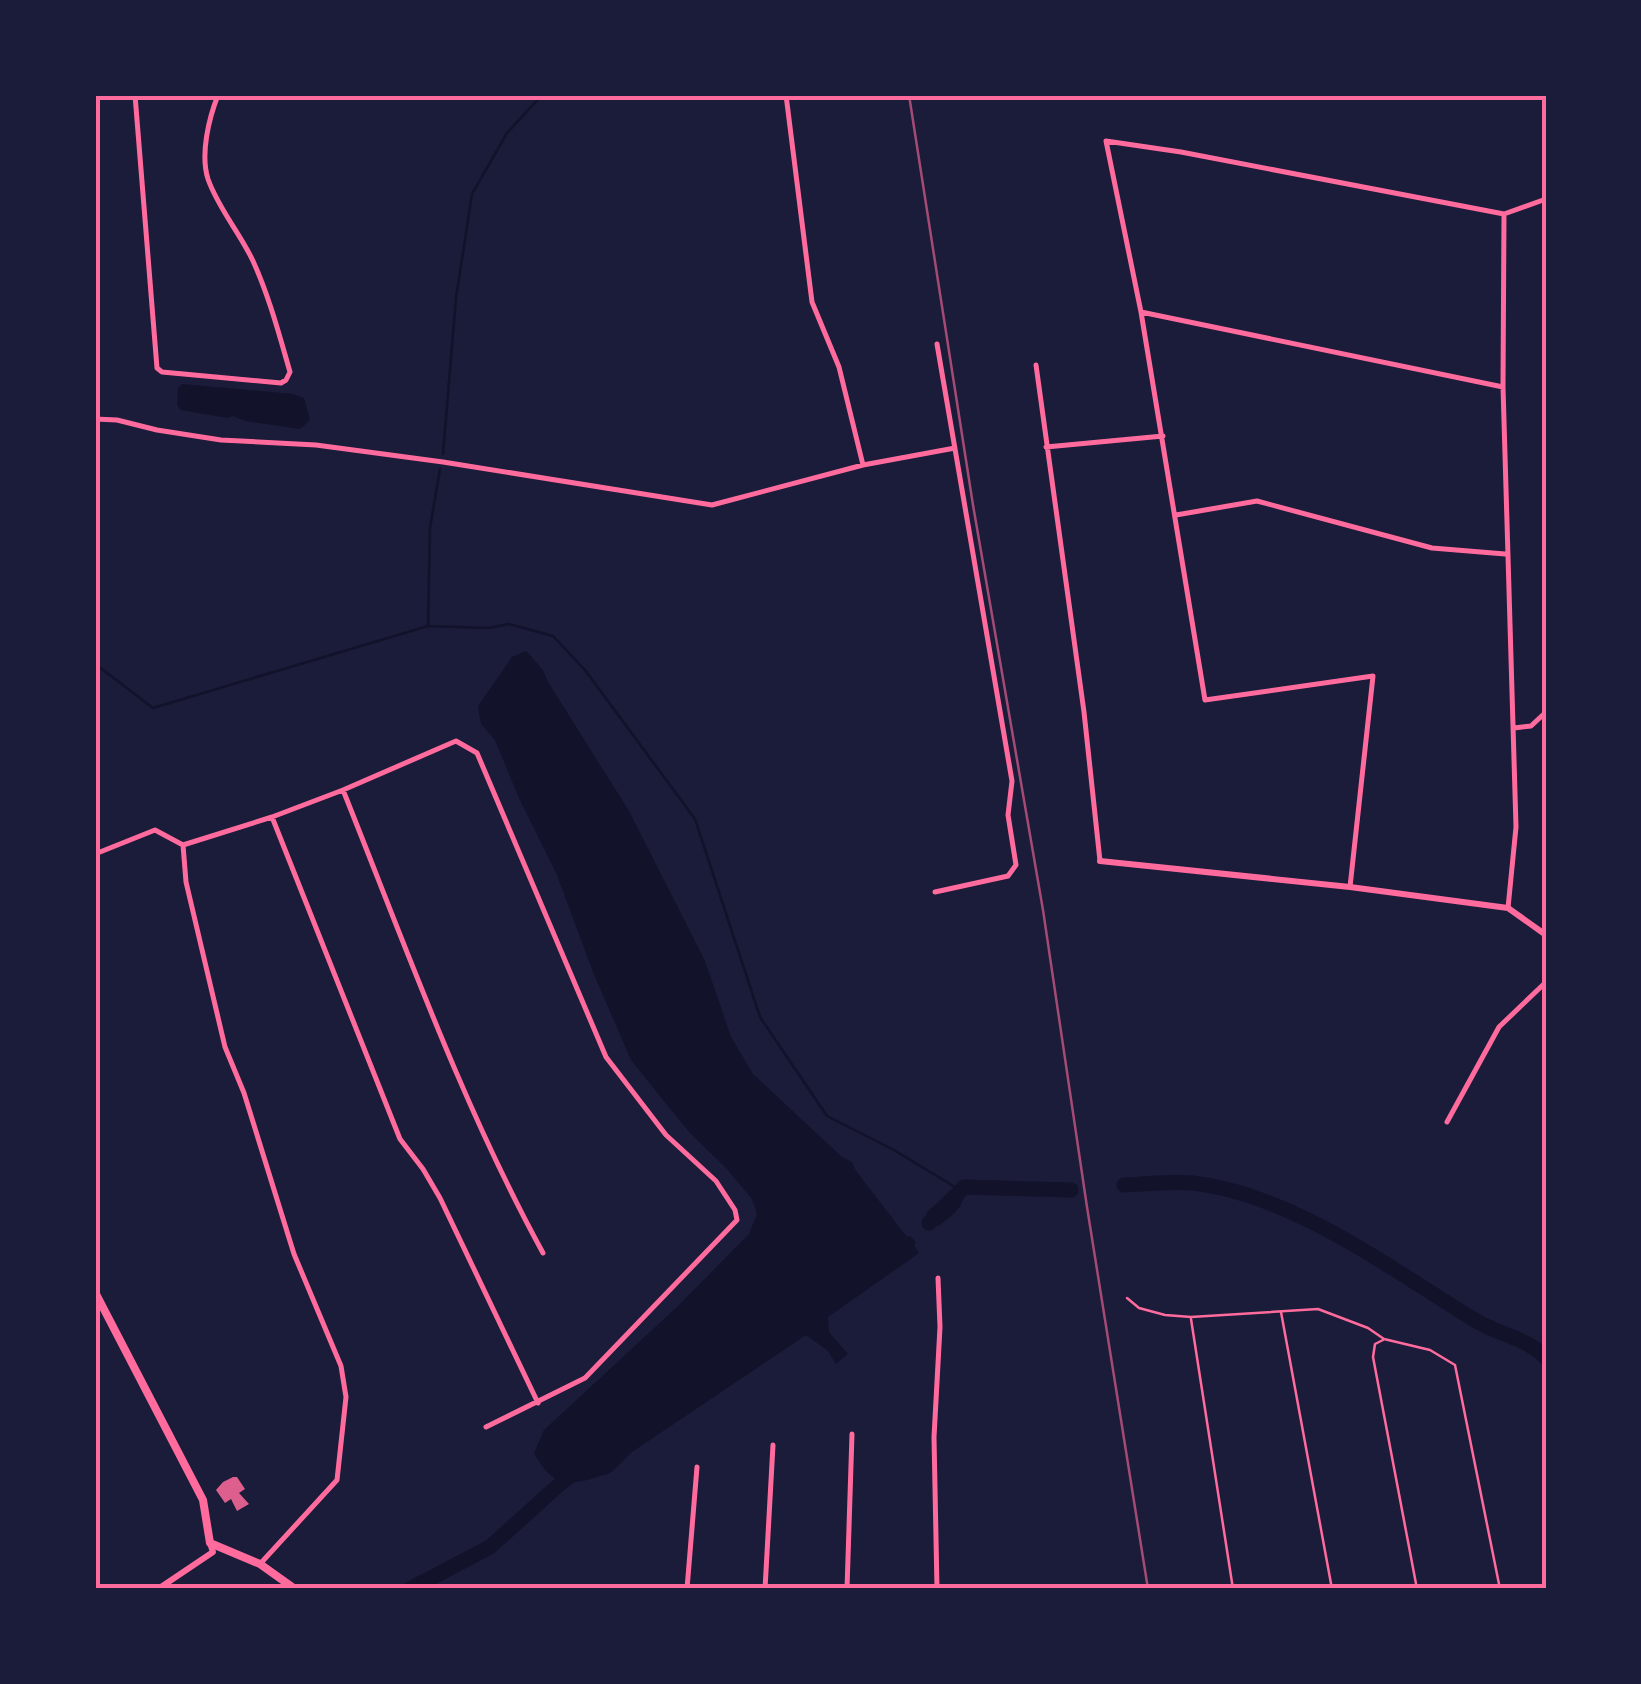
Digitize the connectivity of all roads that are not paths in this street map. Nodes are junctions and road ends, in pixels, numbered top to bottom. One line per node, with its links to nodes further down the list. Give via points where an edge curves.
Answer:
1 (135, 95): 2 (street, via 158,368 281,383 290,372 270,306 207,176)
2 (218, 95)
3 (786, 95): 14 (street, via 812,302 839,367)
4 (1545, 198): 5 (street)
5 (1504, 214): 6 (street, via 1106,141); 9 (street)
6 (1142, 312): 9 (street); 11 (street)
7 (937, 344): 13 (street)
8 (1036, 365): 12 (street)
9 (1503, 387): 16 (street)
10 (95, 419): 14 (street, via 204,438 443,462 712,505)
11 (1163, 436): 12 (street); 15 (street)
12 (1046, 446): 23 (street)
13 (955, 448): 14 (street); 25 (street, via 1012,781 1008,816 1016,865 1008,876)
14 (864, 465)
15 (1176, 515): 16 (street, via 1257,501 1432,548); 24 (street, via 1205,700 1373,676)
16 (1506, 554): 18 (street)
17 (1546, 712): 18 (street, via 1530,726)
18 (1514, 728): 26 (street, via 1516,826)
19 (342, 790): 20 (street); 30 (street, via 506,1185); 37 (street, via 456,741 477,753 606,1057 735,1210 737,1220 586,1378)
20 (272, 817): 21 (street); 37 (street, via 400,1139 440,1198)
21 (183, 845): 22 (street, via 154,830); 43 (street, via 225,1047 346,1397 336,1480)
22 (95, 854)
23 (1100, 861): 24 (street)
24 (1350, 887): 26 (street)
25 (935, 892)
26 (1508, 908): 27 (street)
27 (1546, 935)
28 (1546, 982): 29 (street, via 1500,1027)
29 (1447, 1122)
30 (544, 1253)
31 (938, 1278): 49 (street)
32 (95, 1292): 42 (main road, via 202,1500)
33 (1126, 1298): 35 (lane, via 1139,1308)
34 (1281, 1312): 35 (lane); 36 (lane, via 1318,1309); 51 (lane)
35 (1191, 1318): 50 (lane)
36 (1384, 1339): 52 (lane, via 1372,1357); 53 (lane, via 1430,1350 1454,1365)
37 (538, 1402): 38 (street)
38 (486, 1427)
39 (852, 1434): 48 (street)
40 (772, 1445): 47 (street)
41 (696, 1467): 46 (street)
42 (210, 1543): 43 (main road); 44 (street, via 213,1552)
43 (260, 1564): 45 (main road)
44 (163, 1587)
45 (295, 1589)
46 (688, 1589)
47 (766, 1589)
48 (847, 1589)
49 (937, 1589)
50 (1232, 1589)
51 (1332, 1589)
52 (1417, 1589)
53 (1500, 1589)

